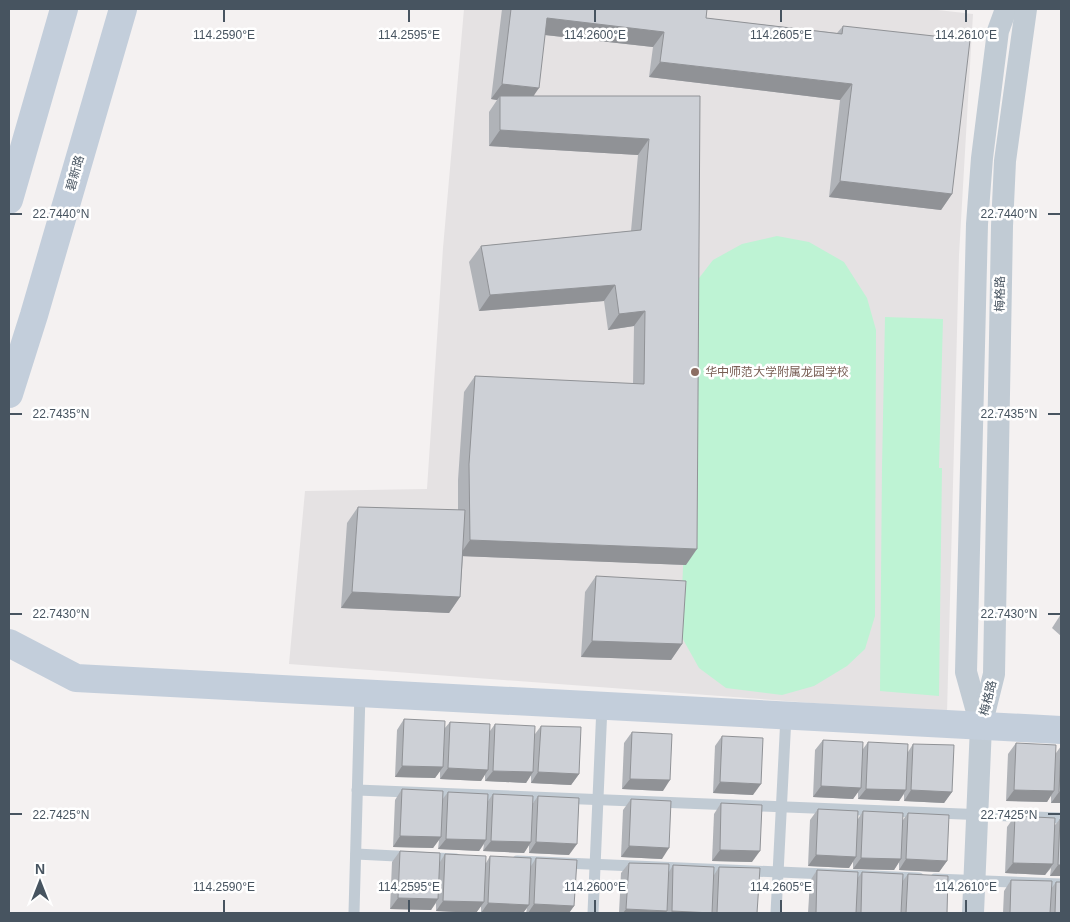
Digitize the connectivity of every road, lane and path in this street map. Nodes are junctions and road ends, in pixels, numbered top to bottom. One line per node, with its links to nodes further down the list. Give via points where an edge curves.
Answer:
1 (64, 9): 5 (street)
2 (123, 9): 6 (street, 碧新路)
3 (1006, 9): 11 (street, 梅格路, via 998,31 977,224 966,672)
4 (1026, 9): 11 (street, 梅格路, via 1005,161 994,674)
5 (9, 200)
6 (9, 394)
7 (9, 644): 8 (street, via 76,678)
8 (360, 693): 9 (street); 13 (lane)
9 (602, 706): 10 (street); 14 (lane)
10 (786, 716): 11 (street); 15 (lane)
11 (981, 726): 12 (street); 16 (street)
12 (1061, 730)
13 (357, 790): 14 (lane); 18 (lane)
14 (598, 800): 15 (lane); 21 (lane)
15 (781, 807): 16 (lane); 22 (lane)
16 (978, 815): 17 (lane); 23 (street)
17 (1061, 818)
18 (356, 854): 19 (lane); 25 (lane)
19 (466, 859)
20 (506, 861): 21 (lane)
21 (595, 865): 22 (lane); 26 (lane)
22 (778, 872): 23 (lane); 27 (lane)
23 (974, 880): 24 (lane); 28 (street)
24 (1061, 884)
25 (354, 913)
26 (593, 913)
27 (776, 913)
28 (973, 913)

